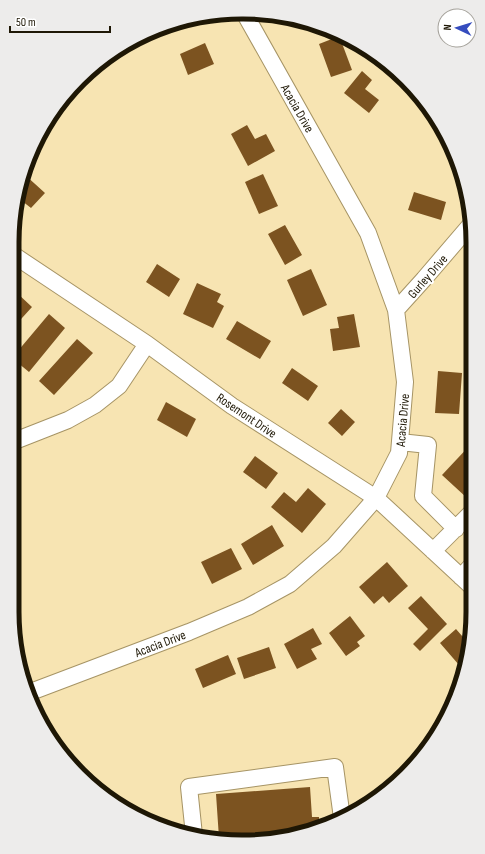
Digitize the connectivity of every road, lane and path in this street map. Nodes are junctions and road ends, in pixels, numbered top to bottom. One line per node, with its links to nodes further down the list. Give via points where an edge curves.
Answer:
1 (248, 19): 4 (street, Acacia Drive, via 368,232)
2 (466, 230): 4 (street, Gurley Drive)
3 (19, 259): 5 (street, Rosemont Drive)
4 (396, 310): 7 (street, Acacia Drive, via 405,382)
5 (147, 344): 6 (street, via 119,386 95,404 68,420); 8 (street, Rosemont Drive, via 232,406)
6 (19, 439)
7 (400, 442): 8 (street, Acacia Drive, via 399,453); 10 (street, via 428,445 423,496)
8 (376, 498): 11 (street, Rosemont Drive); 13 (street, Acacia Drive, via 334,546 290,584 248,607 189,632)
9 (466, 518): 10 (street)
10 (456, 529): 11 (street)
11 (433, 551): 12 (street, Rosemont Drive)
12 (466, 581)
13 (34, 691)
14 (341, 812): 15 (street, via 335,767 189,787)
15 (193, 829)

